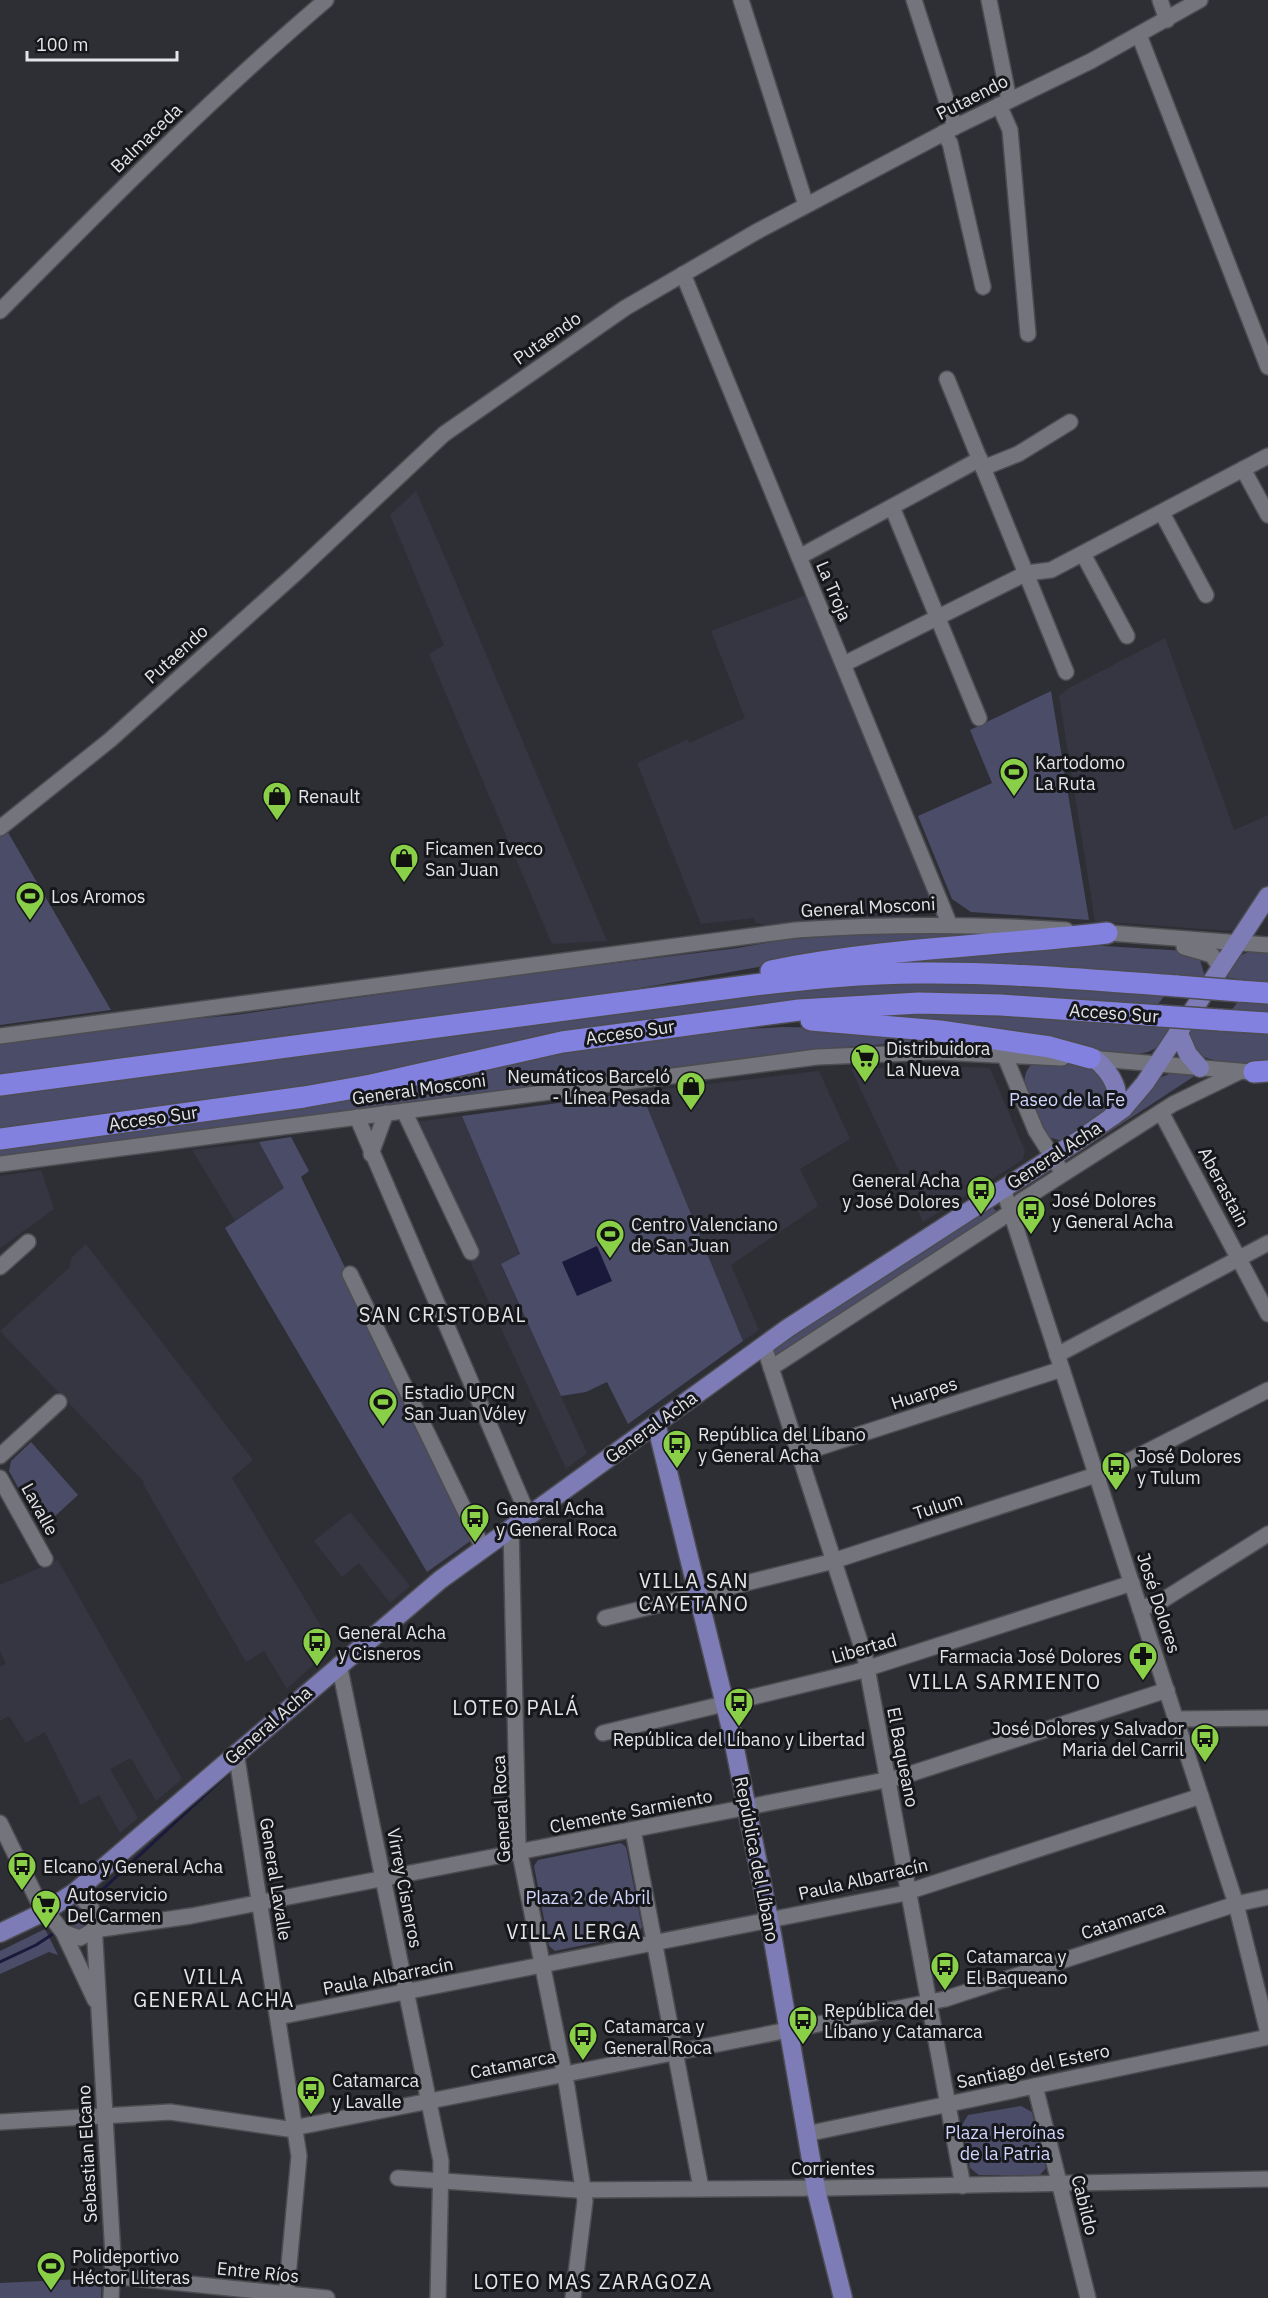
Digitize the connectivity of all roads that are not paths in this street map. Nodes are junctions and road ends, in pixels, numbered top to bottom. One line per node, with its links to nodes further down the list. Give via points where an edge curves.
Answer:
1 (326, 0): 14 (street, Balmaceda, via 137,173)
2 (741, 0): 11 (street)
3 (914, 0): 10 (street)
4 (989, 0): 9 (street)
5 (1160, 0): 7 (street)
6 (1200, 0): 7 (street, Putaendo)
7 (1167, 20): 8 (street, Putaendo)
8 (1139, 35): 9 (street, Putaendo); 16 (street)
9 (1004, 102): 10 (street, Putaendo); 15 (street, via 1010,130)
10 (949, 130): 11 (street, Putaendo); 13 (street)
11 (806, 205): 12 (street, Putaendo)
12 (683, 274): 26 (street, La Troja); 34 (street, Putaendo, via 624,308 444,434 110,740)
13 (983, 287)
14 (0, 311)
15 (1028, 334)
16 (1268, 367)
17 (947, 379): 20 (street)
18 (1071, 423): 20 (street, via 1018,454)
19 (1268, 456): 21 (street)
20 (982, 464): 22 (street); 27 (street)
21 (1243, 470): 23 (street); 24 (street)
22 (892, 507): 26 (street); 29 (street)
23 (1162, 513): 25 (street); 28 (street)
24 (1268, 515)
25 (1083, 554): 27 (street, via 1051,570); 30 (street)
26 (799, 557): 31 (street, La Troja)
27 (1027, 573): 29 (street); 32 (street)
28 (1206, 595)
29 (937, 617): 31 (street); 33 (street)
30 (1127, 636)
31 (844, 664): 36 (street, La Troja)
32 (1065, 672)
33 (979, 718)
34 (0, 828)
35 (1268, 896): 40 (main road, General Acha)
36 (950, 923): 37 (street, General Mosconi); 48 (street, General Mosconi, via 796,930)
37 (1068, 933): 38 (highway); 42 (street, General Mosconi, via 1189,948); 44 (highway, via 826,960)
38 (1107, 933): 39 (street)
39 (1191, 939): 40 (street); 42 (street)
40 (1236, 944): 41 (street); 42 (main road, General Acha)
41 (1268, 945)
42 (1216, 961): 47 (main road, General Acha)
43 (1268, 993): 44 (highway, Acceso Sur, bridge, via 1012,975 902,973 795,980)
44 (637, 1000): 54 (highway, Acceso Sur)
45 (733, 1018): 46 (highway, Acceso Sur, bridge, via 919,1003 1010,1005); 50 (highway, via 928,1029 1050,1047); 60 (highway, Acceso Sur, via 545,1045 322,1094)
46 (1268, 1023)
47 (1178, 1031): 51 (main road, General Acha); 52 (main road, via 1188,1054)
48 (0, 1036)
49 (1004, 1054): 50 (street, General Mosconi); 55 (street, General Mosconi, via 902,1052 818,1057); 62 (street, via 1036,1131)
50 (1092, 1058): 51 (street, General Mosconi); 58 (main road, via 1113,1078 1117,1092)
51 (1157, 1065): 52 (street, General Mosconi); 58 (main road, General Acha, via 1135,1096)
52 (1200, 1068): 53 (street, General Mosconi)
53 (1258, 1072): 56 (street, General Acha)
54 (0, 1085)
55 (404, 1111): 57 (street, General Mosconi); 69 (street)
56 (1161, 1112): 64 (street, General Acha); 70 (street, Aberastain)
57 (386, 1113): 59 (street, General Mosconi); 61 (street)
58 (1113, 1116): 62 (main road, General Acha)
59 (357, 1117): 61 (street); 63 (street, General Mosconi)
60 (0, 1138)
61 (371, 1154): 84 (street)
62 (1052, 1157): 64 (street); 65 (main road, General Acha)
63 (0, 1164)
64 (1063, 1174): 66 (street, General Acha)
65 (1003, 1188): 66 (street, José Dolores); 74 (main road, General Acha)
66 (1011, 1212): 75 (street, José Dolores); 76 (street, General Acha)
67 (28, 1242): 71 (street)
68 (1268, 1243): 70 (street, Huarpes)
69 (471, 1252)
70 (1240, 1257): 73 (street, Aberastain); 75 (street, Huarpes)
71 (0, 1267)
72 (350, 1274): 87 (street)
73 (1268, 1314)
74 (764, 1346): 76 (street, El Baqueano); 79 (main road, General Acha)
75 (1060, 1361): 80 (street, Huarpes); 82 (street, José Dolores)
76 (771, 1368): 80 (street, El Baqueano)
77 (1268, 1390): 82 (street, Tulum)
78 (59, 1402): 81 (street)
79 (656, 1423): 84 (main road, General Acha); 91 (main road, República del Líbano)
80 (799, 1454): 89 (street, El Baqueano)
81 (0, 1456)
82 (1096, 1475): 89 (street, Tulum); 90 (street, José Dolores)
83 (0, 1478): 88 (street, Lavalle)
84 (528, 1515): 85 (main road, General Acha)
85 (511, 1527): 87 (main road, General Acha); 107 (street, General Roca)
86 (1268, 1534): 92 (street, via 1162,1600)
87 (483, 1548): 94 (main road, General Acha)
88 (45, 1559)
89 (833, 1560): 91 (street, Tulum); 95 (street, El Baqueano)
90 (1132, 1583): 92 (street, José Dolores); 95 (street, Libertad)
91 (698, 1595): 93 (street, Tulum); 97 (main road, República del Líbano)
92 (1140, 1609): 96 (street, José Dolores)
93 (604, 1618)
94 (339, 1664): 101 (main road, General Acha); 108 (street, Virrey Cisneros)
95 (867, 1669): 97 (street, Libertad); 102 (street, El Baqueano)
96 (1167, 1690): 99 (street, José Dolores); 102 (street, Clemente Sarmiento)
97 (725, 1703): 100 (street, Libertad); 104 (main road, República del Líbano)
98 (1268, 1718): 99 (street)
99 (1176, 1719): 103 (street, José Dolores)
100 (603, 1733)
101 (236, 1752): 109 (main road, General Acha); 112 (street, General Lavalle)
102 (888, 1780): 104 (street, Clemente Sarmiento); 110 (street, El Baqueano)
103 (1201, 1796): 110 (street, Paula Albarracín); 113 (street, José Dolores)
104 (747, 1808): 106 (street, Clemente Sarmiento); 115 (main road, República del Líbano)
105 (0, 1824): 114 (street, Sebastian Elcano)
106 (633, 1830): 107 (street, Clemente Sarmiento); 119 (street)
107 (520, 1852): 108 (street, Clemente Sarmiento); 120 (street, General Roca)
108 (383, 1879): 112 (street, Clemente Sarmiento); 121 (street, Virrey Cisneros)
109 (75, 1892): 114 (main road, General Acha); 116 (street, Sebastian Elcano, via 92,1908)
110 (909, 1892): 115 (street, Paula Albarracín); 122 (street, El Baqueano)
111 (1268, 1896): 113 (street, Catamarca)
112 (260, 1903): 116 (street, Clemente Sarmiento); 124 (street, General Lavalle)
113 (1236, 1904): 122 (street, Catamarca); 126 (street, José Dolores)
114 (46, 1911): 117 (street, Sebastian Elcano); 118 (main road, General Acha)
115 (769, 1920): 119 (street, Paula Albarracín); 125 (main road, República del Líbano)
116 (94, 1930): 117 (street, Clemente Sarmiento, via 80,1938); 123 (street, Sebastian Elcano)
117 (63, 1932): 123 (street, Sebastian Elcano)
118 (0, 1933)
119 (655, 1942): 120 (street, Paula Albarracín); 127 (street)
120 (543, 1965): 121 (street, Paula Albarracín); 128 (street, General Roca)
121 (406, 1992): 124 (street, Paula Albarracín); 130 (street, Virrey Cisneros)
122 (929, 2002): 125 (street, Catamarca); 131 (street, El Baqueano)
123 (98, 2007): 132 (street, Sebastian Elcano)
124 (278, 2017): 134 (street, General Lavalle)
125 (788, 2030): 127 (street, Catamarca); 135 (main road, República del Líbano)
126 (1268, 2035): 129 (street, Santiago del Estero)
127 (675, 2051): 128 (street, Catamarca); 141 (street)
128 (565, 2073): 130 (street, Catamarca); 143 (street, General Roca)
129 (1035, 2086): 131 (street, Santiago del Estero); 139 (street, Cabildo)
130 (429, 2101): 134 (street, Catamarca); 138 (street, Virrey Cisneros)
131 (948, 2104): 135 (street, Santiago del Estero); 140 (street, El Baqueano)
132 (105, 2115): 133 (street, Catamarca); 134 (street, Catamarca, via 170,2112); 144 (street, Sebastian Elcano)
133 (0, 2122)
134 (296, 2128): 145 (street, General Lavalle, via 300,2165)
135 (806, 2134): 142 (main road, República del Líbano)
136 (398, 2178): 138 (street, Corrientes)
137 (1268, 2179): 139 (street, Corrientes)
138 (441, 2181): 143 (street, Corrientes); 148 (street, Virrey Cisneros)
139 (1060, 2184): 140 (street, Corrientes); 151 (street, Cabildo)
140 (963, 2186): 142 (street, Corrientes)
141 (701, 2188): 142 (street, Corrientes); 143 (street, Corrientes)
142 (816, 2188): 150 (main road, República del Líbano)
143 (584, 2190): 149 (street, General Roca)
144 (112, 2276): 145 (street, Entre Ríos); 146 (street, Sebastian Elcano)
145 (286, 2296): 147 (street, Entre Ríos)
146 (111, 2298)
147 (327, 2298)
148 (438, 2298)
149 (573, 2298)
150 (843, 2298)
151 (1088, 2298)

